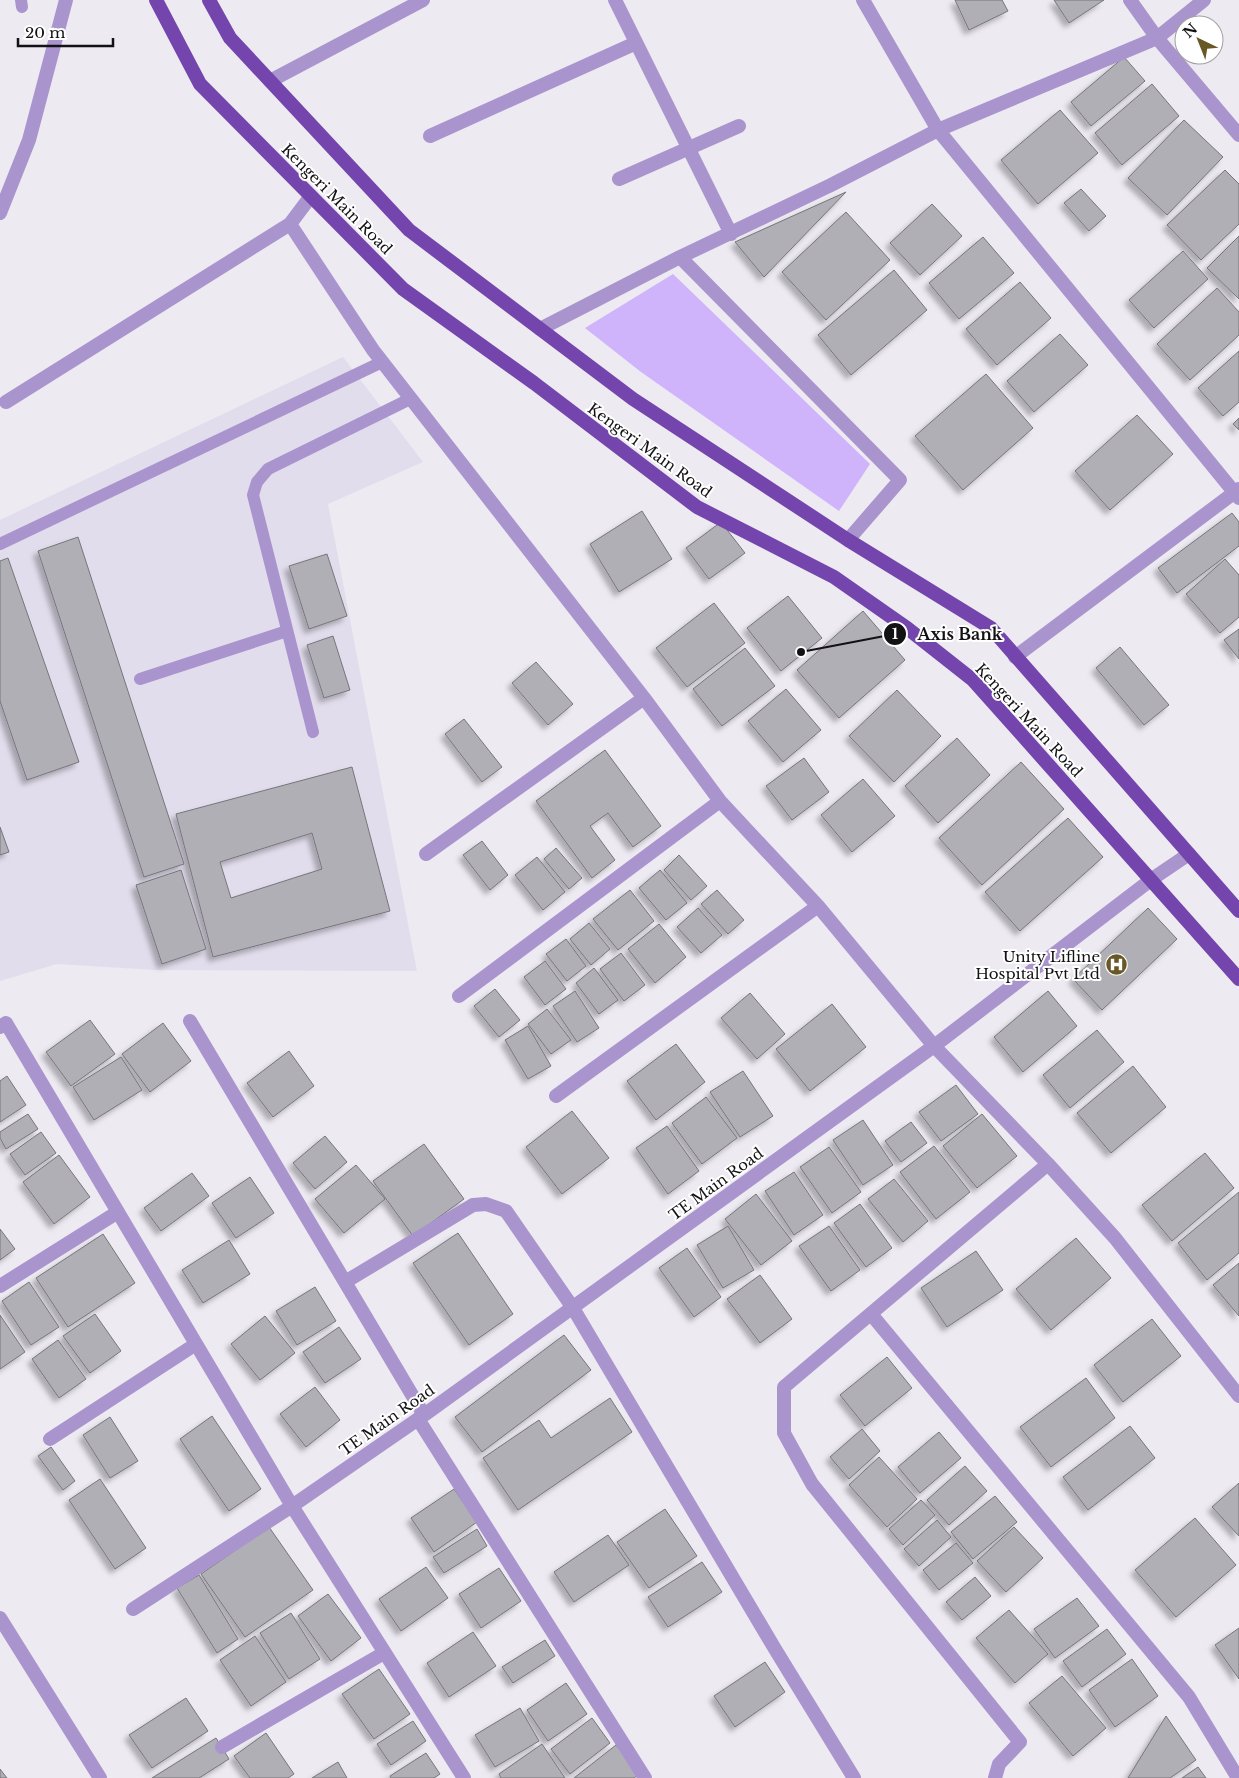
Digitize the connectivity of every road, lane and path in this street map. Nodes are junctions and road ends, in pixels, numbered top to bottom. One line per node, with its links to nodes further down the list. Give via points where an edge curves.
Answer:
1 (66, 0): 19 (street, via 29,140)
2 (156, 0): 18 (main road, Kengeri Main Road, via 200,84)
3 (210, 0): 11 (main road, Kengeri Main Road, via 230,38)
4 (423, 0): 11 (street)
5 (615, 0): 10 (street)
6 (863, 0): 13 (street)
7 (1130, 0): 9 (street)
8 (1204, 0): 9 (street)
9 (1157, 38): 13 (street); 14 (street)
10 (636, 43): 15 (street); 16 (street)
11 (270, 81): 23 (main road, Kengeri Main Road, via 409,230)
12 (739, 126): 16 (street)
13 (938, 130): 21 (street); 27 (street)
14 (1239, 135)
15 (430, 136)
16 (688, 148): 17 (street); 21 (street)
17 (619, 179)
18 (311, 196): 20 (street); 38 (main road, Kengeri Main Road, via 404,289 697,507 834,576 973,680)
19 (0, 213)
20 (290, 224): 24 (street); 26 (street)
21 (731, 234): 22 (street)
22 (680, 257): 23 (street); 28 (street, via 900,480)
23 (540, 329): 28 (main road, Kengeri Main Road, via 632,399)
24 (382, 362): 25 (street); 29 (lane)
25 (410, 399): 30 (lane, via 268,469 257,482 253,495); 33 (street)
26 (6, 402)
27 (1237, 493): 31 (street)
28 (848, 540): 31 (main road, Kengeri Main Road, via 991,628)
29 (0, 544)
30 (287, 631): 32 (lane); 34 (lane)
31 (1015, 657): 37 (main road, Kengeri Main Road)
32 (140, 679)
33 (644, 698): 35 (street); 36 (street)
34 (313, 732)
35 (720, 801): 39 (street); 42 (street)
36 (426, 854)
37 (1189, 854): 38 (street, TE Main Road); 40 (main road, Kengeri Main Road)
38 (1152, 879): 41 (main road, Kengeri Main Road); 45 (street, TE Main Road)
39 (818, 906): 45 (street); 46 (street)
40 (1239, 911)
41 (1239, 979)
42 (459, 996)
43 (190, 1021): 49 (street)
44 (0, 1027): 48 (street, via 6,1023)
45 (934, 1046): 47 (street); 51 (street, TE Main Road)
46 (556, 1096)
47 (1048, 1164): 52 (street); 54 (street, via 1116,1238)
48 (118, 1212): 50 (street); 53 (street)
49 (345, 1282): 51 (street, via 473,1205 486,1204 506,1211); 55 (street)
50 (0, 1286)
51 (573, 1308): 55 (street, TE Main Road); 65 (street)
52 (871, 1314): 66 (street, via 784,1387 784,1433 812,1484 1020,1742 999,1764); 67 (street, via 1189,1697)
53 (196, 1344): 56 (street); 57 (street)
54 (1239, 1396)
55 (421, 1417): 57 (street, TE Main Road); 64 (street)
56 (50, 1439)
57 (292, 1506): 58 (street, TE Main Road); 60 (street)
58 (133, 1609)
59 (0, 1618): 62 (street)
60 (384, 1652): 61 (street); 63 (street)
61 (222, 1747)
62 (100, 1778)
63 (464, 1778)
64 (646, 1778)
65 (854, 1778)
66 (995, 1778)
67 (1238, 1778)

